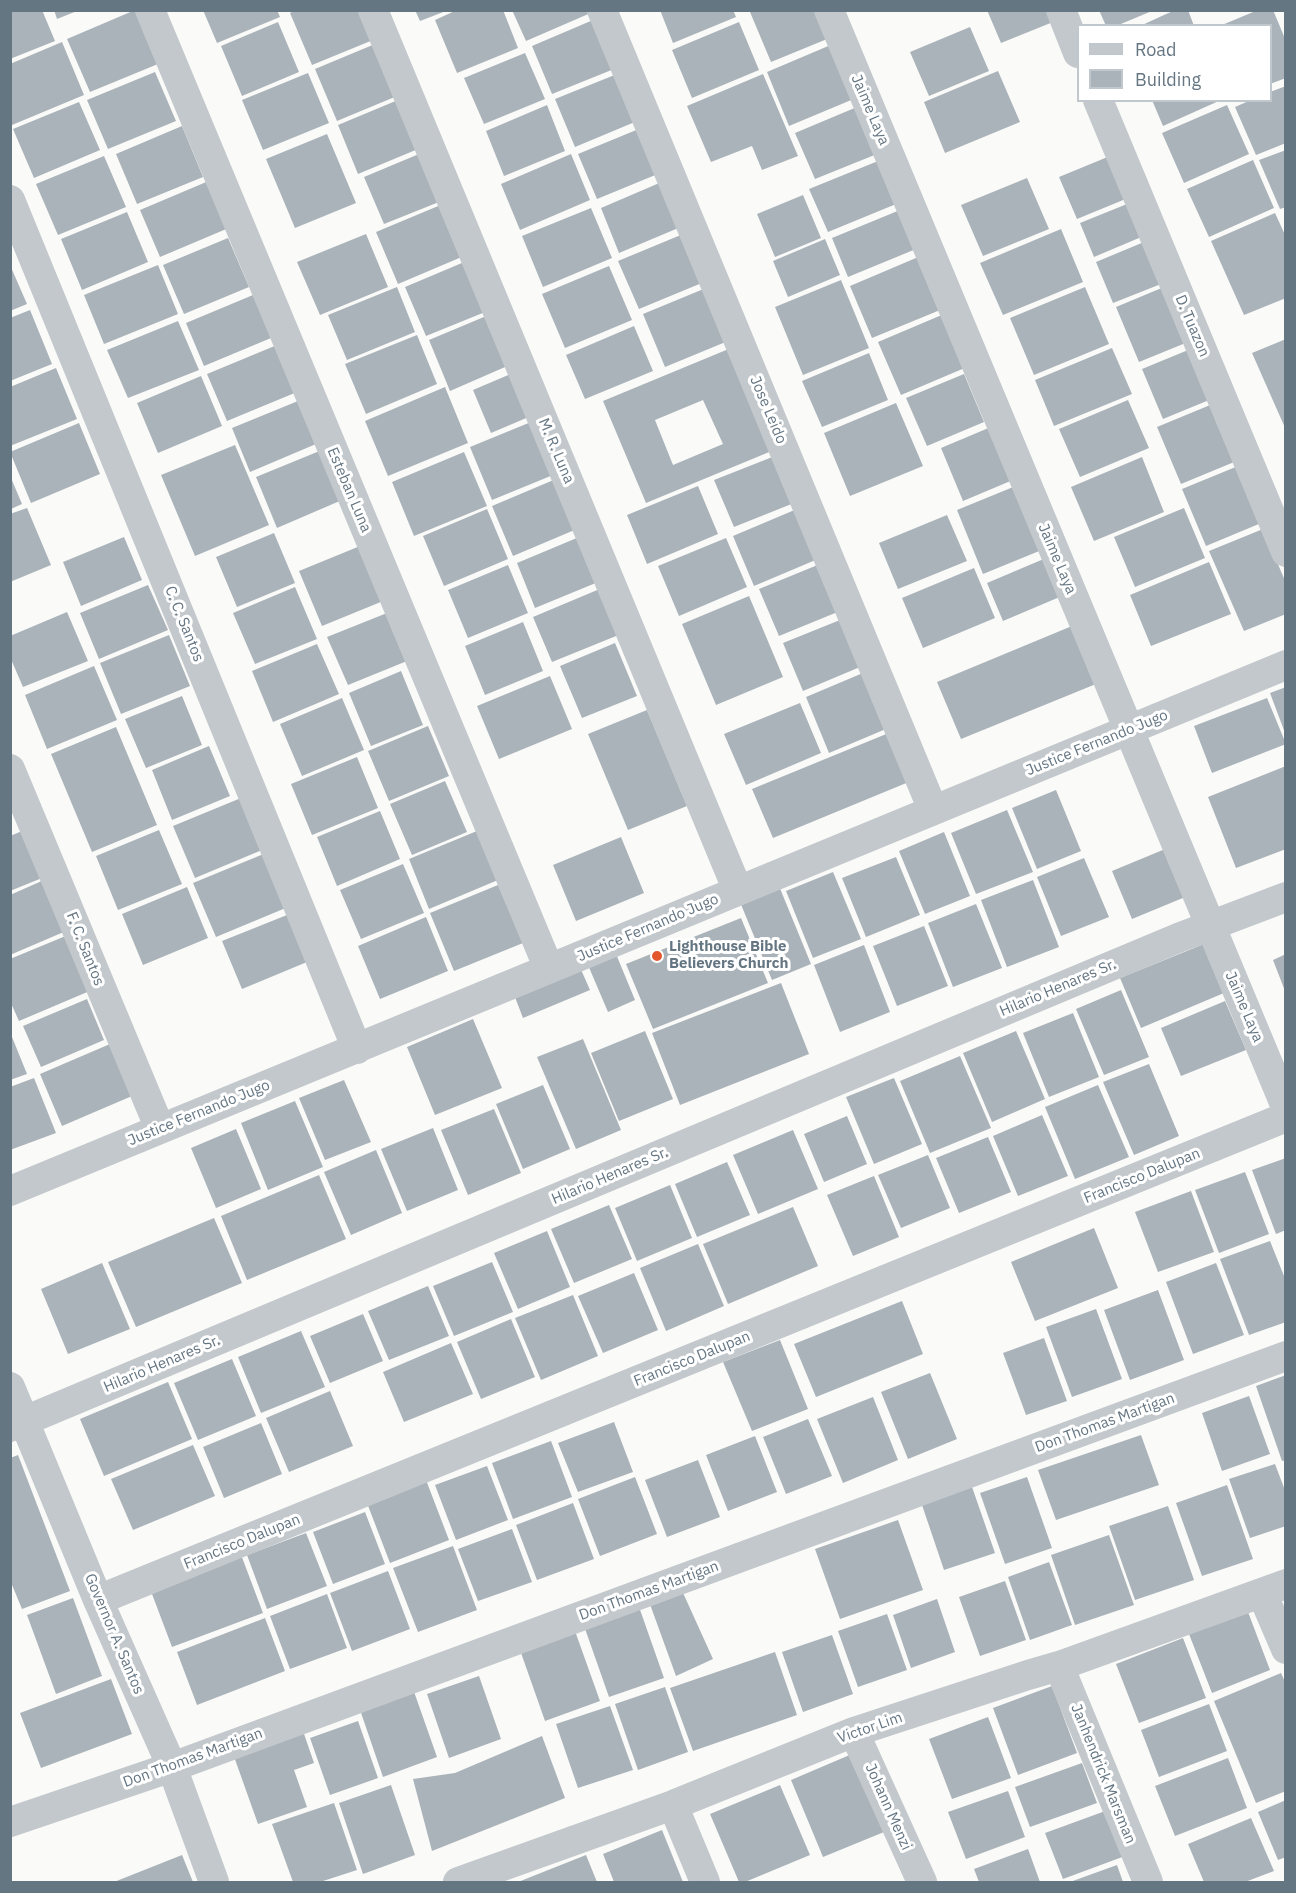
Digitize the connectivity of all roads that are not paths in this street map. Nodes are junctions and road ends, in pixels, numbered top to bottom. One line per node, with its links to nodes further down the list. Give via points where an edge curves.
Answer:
1 (150, 10): 17 (street, Esteban Luna)
2 (373, 10): 14 (street, M. R. Luna)
3 (602, 10): 13 (street, Jose Leido)
4 (828, 10): 11 (street, Jaime Laya)
5 (1061, 10): 6 (street)
6 (1077, 50)
7 (1099, 102): 9 (street, D. Tuazon)
8 (10, 200): 18 (street, C. C. Santos)
9 (1286, 552)
10 (1286, 665): 11 (street, Justice Fernando Jugo)
11 (1128, 730): 13 (street, Justice Fernando Jugo); 16 (street, Jaime Laya)
12 (10, 769): 21 (street, F. C. Santos)
13 (933, 810): 14 (street, Justice Fernando Jugo)
14 (738, 891): 17 (street, Justice Fernando Jugo)
15 (1286, 897): 16 (street, Hilario Henares Sr.)
16 (1210, 927): 19 (street, Jaime Laya); 25 (street, Hilario Henares Sr.)
17 (549, 969): 18 (street, Justice Fernando Jugo)
18 (357, 1049): 21 (street, Justice Fernando Jugo)
19 (1286, 1107)
20 (1286, 1117): 27 (street, Francisco Dalupan)
21 (160, 1130): 22 (street, Justice Fernando Jugo)
22 (10, 1191)
23 (1286, 1356): 31 (street, Don Thomas Martigan)
24 (10, 1387): 25 (street, Governor A. Santos)
25 (18, 1424): 27 (street, Governor A. Santos)
26 (1274, 1589): 28 (street); 29 (street, Victor Lim)
27 (98, 1600): 31 (street, Governor A. Santos)
28 (1286, 1649)
29 (1059, 1666): 30 (street, Victor Lim); 38 (street, Janhendrick Marsman)
30 (854, 1732): 32 (street, Victor Lim); 37 (street, Johann Menzi)
31 (172, 1767): 33 (street, Don Thomas Martigan); 35 (street, Governor A. Santos)
32 (674, 1804): 34 (street, Victor Lim); 36 (street)
33 (10, 1822)
34 (475, 1880)
35 (214, 1882)
36 (705, 1882)
37 (922, 1882)
38 (1148, 1882)

